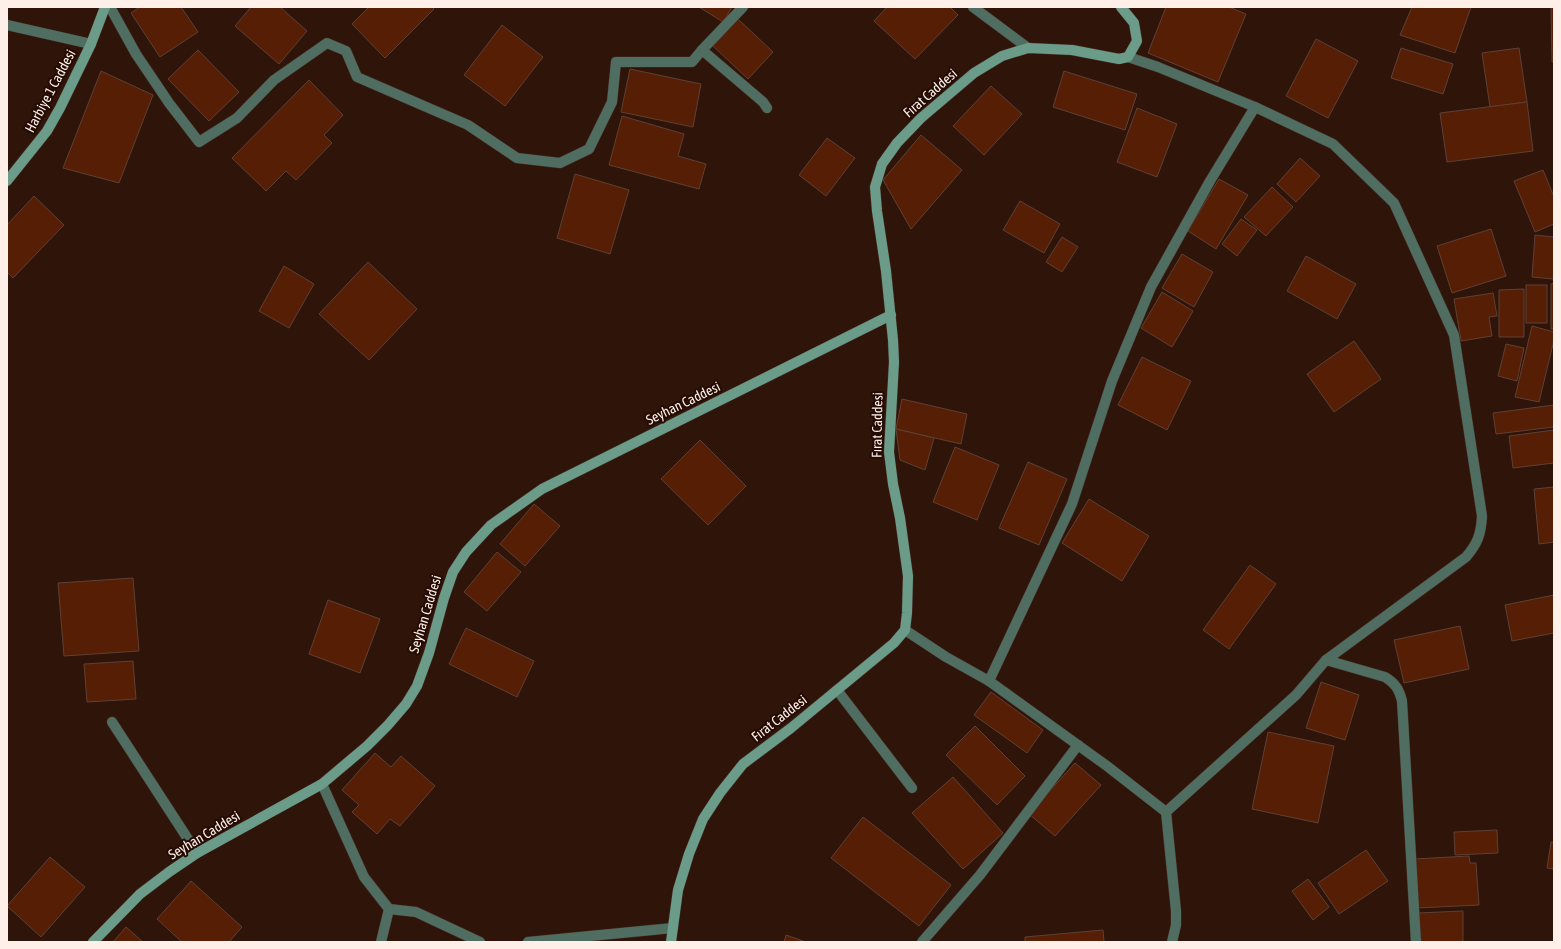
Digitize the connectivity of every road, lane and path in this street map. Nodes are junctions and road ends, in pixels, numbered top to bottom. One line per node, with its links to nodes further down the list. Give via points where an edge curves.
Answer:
1 (105, 7): 7 (street, Harbiye 1 Caddesi)
2 (110, 7): 9 (street, via 136,54 199,142 237,118 274,80 327,43 346,51 357,77 468,125 517,158 560,163 589,149 612,102 616,62 692,62)
3 (743, 7): 9 (street)
4 (973, 7): 8 (street)
5 (1121, 7): 10 (street, via 1134,23 1137,41)
6 (7, 25): 7 (street)
7 (91, 44): 13 (street, Harbiye 1 Caddesi, via 47,131)
8 (1028, 48): 10 (street, Fırat Caddesi, via 1072,50 1119,59); 14 (street, Fırat Caddesi, via 1002,56 974,74 921,118 897,143 882,164 875,187)
9 (702, 50): 12 (street)
10 (1128, 57): 11 (street)
11 (1254, 107): 16 (street, via 1333,144 1394,203 1454,335 1482,516 1482,530 1466,557); 17 (street, via 1151,287 1112,381 1072,504)
12 (767, 108)
13 (7, 181)
14 (891, 316): 15 (street, Fırat Caddesi, via 894,362 889,452 908,576 908,613); 21 (street, Seyhan Caddesi, via 542,489 491,525 466,552 453,572 429,653 417,686 406,704 367,746)
15 (905, 630): 17 (street, via 946,657); 18 (street, Fırat Caddesi, via 894,643)
16 (1326, 660): 23 (street, via 1296,696); 34 (street, via 1385,676 1399,689 1402,701)
17 (990, 681): 20 (street)
18 (837, 690): 22 (street); 26 (street, Fırat Caddesi, via 744,764 720,793 703,819 689,854 678,890)
19 (112, 722): 24 (street)
20 (1078, 745): 23 (street); 32 (street, via 975,881)
21 (322, 784): 24 (street, Seyhan Caddesi); 25 (street, via 364,877)
22 (912, 788)
23 (1166, 812): 33 (street, via 1176,911)
24 (197, 853): 27 (street, Seyhan Caddesi, via 140,894)
25 (388, 909): 28 (street); 29 (street, via 416,912)
26 (673, 928): 30 (street); 31 (street, Fırat Caddesi)
27 (93, 942)
28 (381, 942)
29 (480, 942)
30 (528, 942)
31 (671, 942)
32 (922, 942)
33 (1172, 942)
34 (1416, 942)

